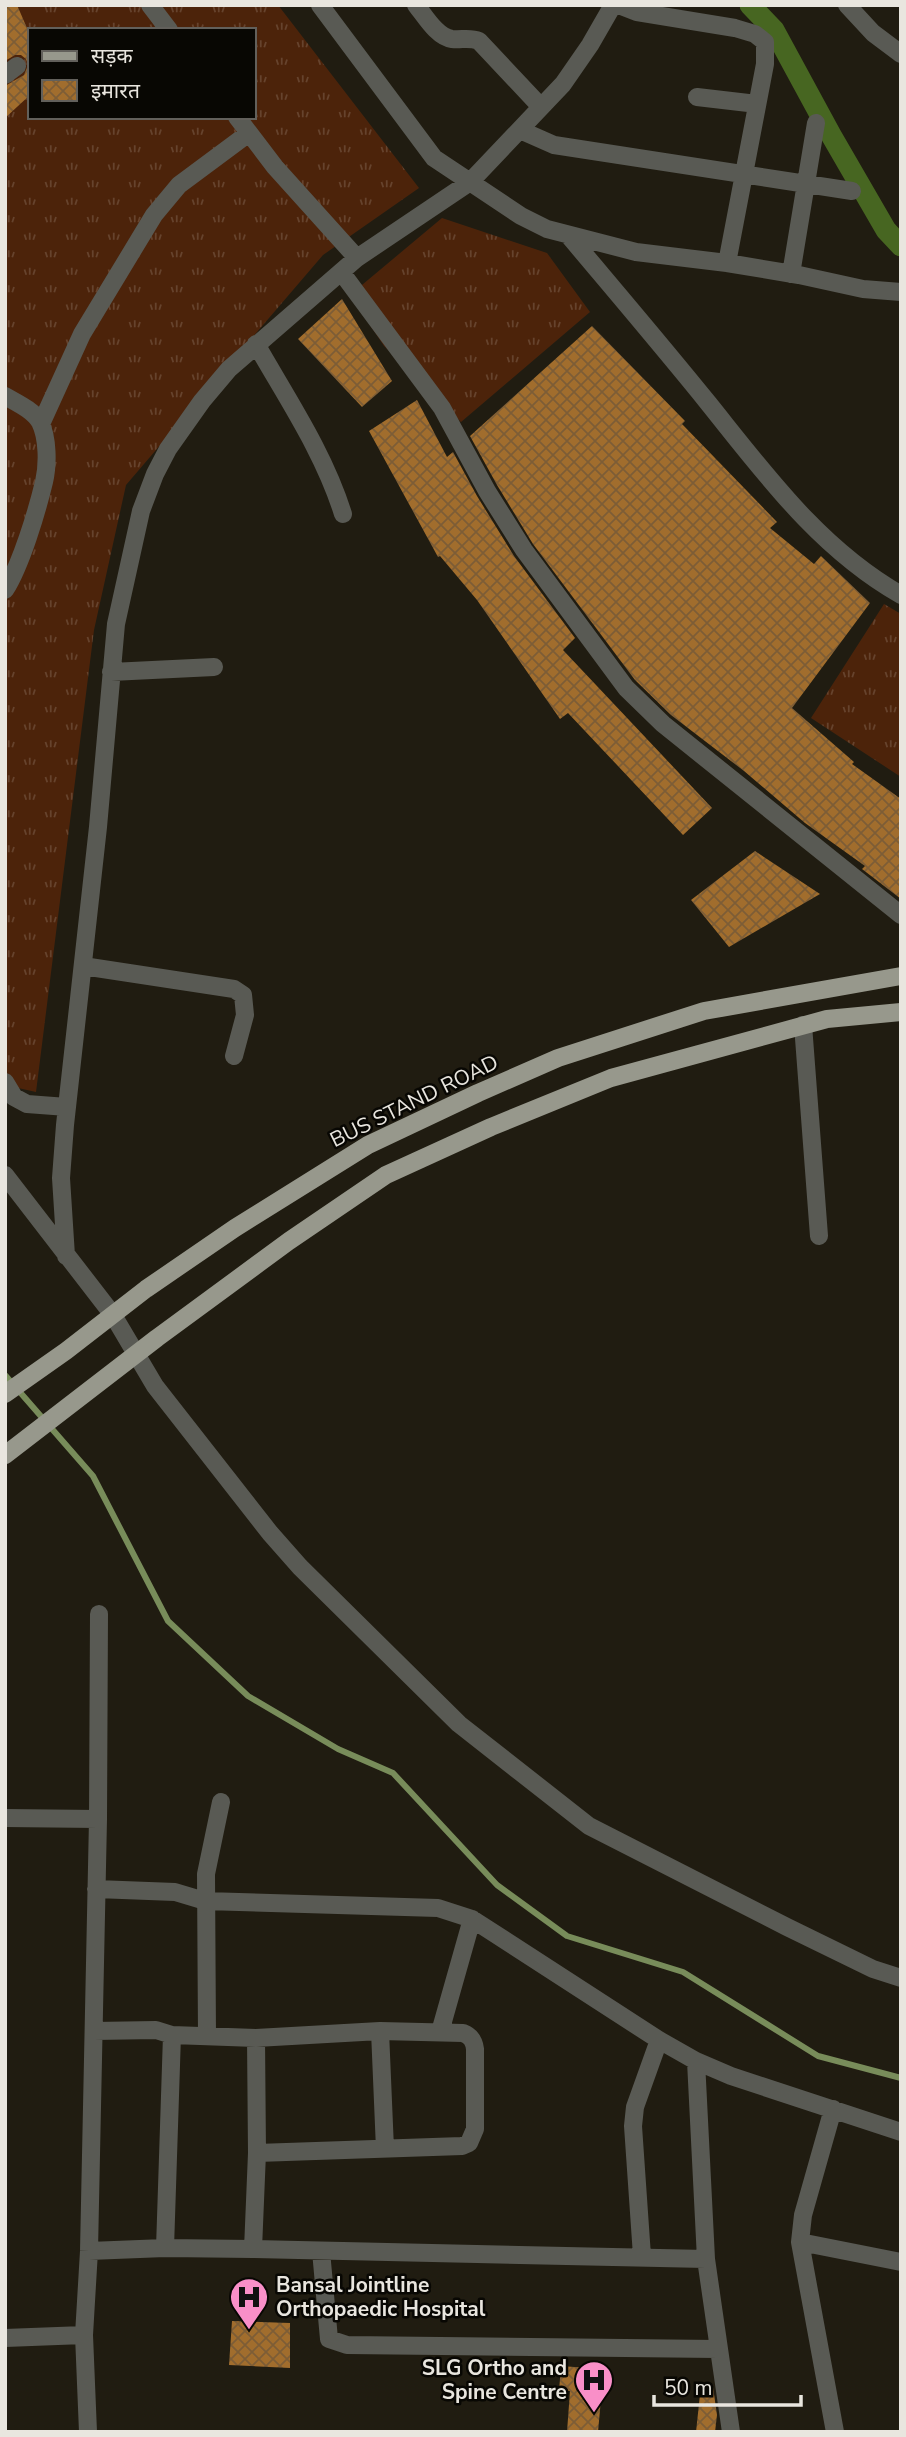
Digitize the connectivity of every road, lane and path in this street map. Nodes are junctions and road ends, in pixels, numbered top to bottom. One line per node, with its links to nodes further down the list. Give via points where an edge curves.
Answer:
1 (150, 5): 7 (street)
2 (320, 5): 17 (street, via 434,158)
3 (416, 5): 11 (street, via 448,39 479,41)
4 (613, 5): 11 (street, via 563,84)
5 (619, 5): 10 (street, via 761,36 766,46)
6 (847, 5): 8 (street)
7 (167, 28)
8 (901, 54)
9 (697, 97): 10 (street)
10 (757, 104): 16 (street)
11 (541, 107): 14 (street)
12 (238, 119): 15 (street)
13 (816, 123): 18 (street)
14 (520, 130): 16 (street, via 554,145); 17 (street)
15 (249, 133): 21 (street); 28 (street, via 179,186 154,215 82,334)
16 (744, 174): 18 (street); 22 (street)
17 (470, 182): 20 (street, via 521,216); 21 (street)
18 (805, 184): 19 (street); 24 (street)
19 (852, 191)
20 (569, 236): 22 (street, via 636,252); 31 (street, via 802,518)
21 (357, 258): 23 (street)
22 (727, 263): 24 (street)
23 (342, 272): 26 (street); 34 (street, via 442,408 524,550 626,688 663,724)
24 (791, 274): 25 (street)
25 (901, 292)
26 (256, 344): 29 (street, via 317,448); 33 (street, via 202,401 155,474 141,510 116,624)
27 (5, 396): 28 (street)
28 (41, 424): 30 (street, via 45,480)
29 (342, 514)
30 (5, 590)
31 (901, 595)
32 (214, 667): 33 (street)
33 (111, 672): 35 (street)
34 (901, 915)
35 (83, 966): 39 (street, via 234,989 243,995 245,1015); 41 (street)
36 (901, 976): 45 (main road, BUS STAND ROAD, via 704,1012 547,1063 368,1145 235,1228)
37 (901, 1012): 38 (main road)
38 (803, 1025): 43 (street); 46 (main road, via 611,1078 386,1175)
39 (234, 1056)
40 (5, 1082): 41 (street, via 14,1097 27,1104)
41 (66, 1107): 44 (street, via 61,1178)
42 (5, 1175): 44 (street)
43 (819, 1236)
44 (66, 1256): 45 (street)
45 (113, 1315): 46 (street); 47 (main road, BUS STAND ROAD)
46 (137, 1354): 48 (main road); 56 (street, via 155,1386 270,1534 459,1724 589,1825 787,1927)
47 (5, 1394)
48 (11, 1451)
49 (99, 1614): 52 (street)
50 (221, 1802): 54 (street)
51 (5, 1818): 52 (street)
52 (98, 1819): 53 (street)
53 (96, 1889): 54 (street, via 175,1892); 57 (street)
54 (205, 1901): 55 (street, via 438,1908); 61 (street)
55 (472, 1919): 59 (street); 63 (street)
56 (901, 1978)
57 (94, 2031): 60 (street); 72 (street)
58 (380, 2031): 59 (street); 62 (street); 67 (street)
59 (440, 2032): 67 (street, via 463,2033 474,2042 473,2138 462,2146)
60 (172, 2035): 61 (street); 70 (street)
61 (207, 2036): 62 (street)
62 (256, 2038): 68 (street)
63 (659, 2040): 64 (street); 74 (street, via 638,2097 633,2126)
64 (696, 2061): 65 (street); 75 (street)
65 (833, 2109): 66 (street); 69 (street)
66 (901, 2132)
67 (385, 2148): 68 (street)
68 (257, 2153): 71 (street)
69 (800, 2242): 76 (street); 82 (street)
70 (165, 2248): 71 (street); 72 (street)
71 (253, 2249): 73 (street)
72 (89, 2251): 77 (street)
73 (321, 2251): 74 (street); 79 (street, via 329,2339 347,2344)
74 (642, 2256): 75 (street)
75 (706, 2259): 79 (street)
76 (901, 2262)
77 (84, 2335): 78 (street); 80 (street)
78 (5, 2338)
79 (718, 2349): 81 (street)
80 (88, 2432)
81 (731, 2432)
82 (835, 2432)

